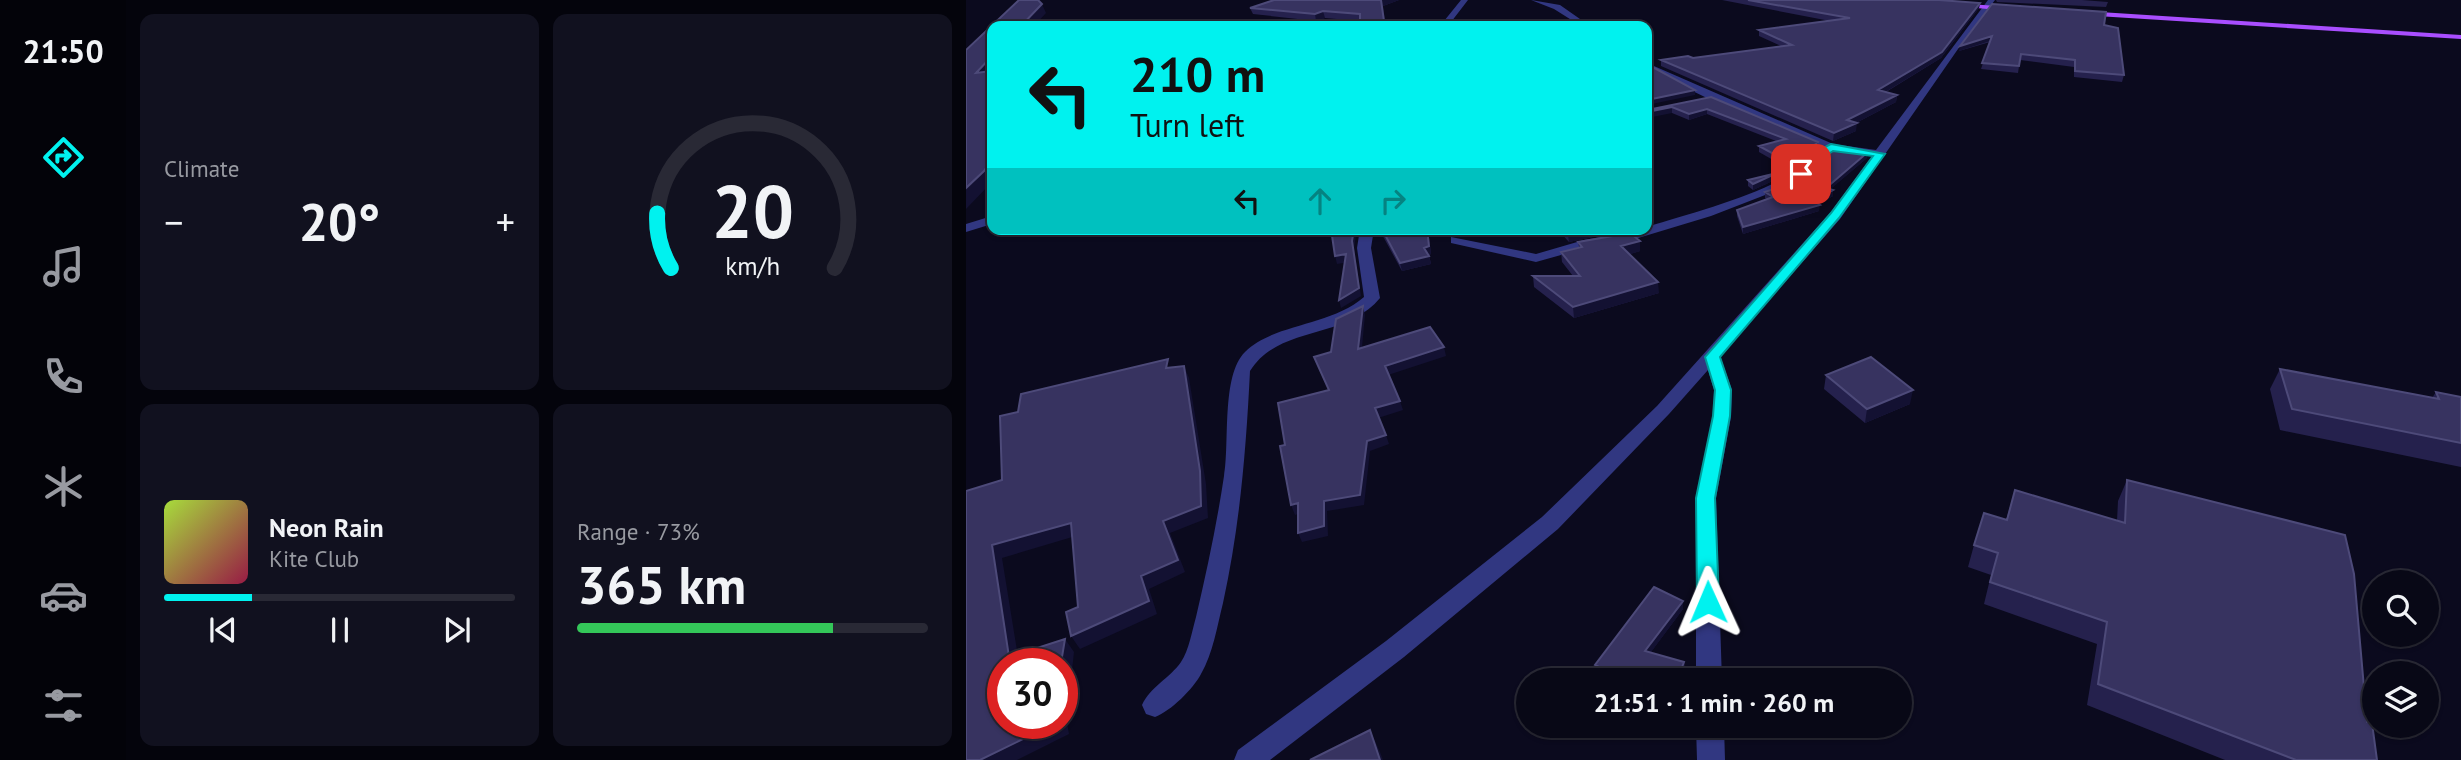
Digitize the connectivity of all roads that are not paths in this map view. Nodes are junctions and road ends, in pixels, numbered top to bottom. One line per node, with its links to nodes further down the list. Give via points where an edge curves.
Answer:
1 (1465, 0): 7 (street)
2 (1534, 0): 8 (street, via 1557,7)
3 (1949, 4): 4 (main road)
4 (1989, 4): 5 (main road); 14 (street)
5 (2027, 10)
6 (2068, 12): 9 (main road)
7 (1448, 21)
8 (1578, 21)
9 (2461, 37)
10 (1652, 68): 11 (street)
11 (1712, 97): 12 (street); 13 (street)
12 (1690, 102)
13 (1831, 147): 14 (street); 17 (street, via 1811,167 1782,184)
14 (1880, 154): 21 (street, via 1835,216)
15 (987, 222): 16 (street)
16 (966, 228)
17 (1652, 230)
18 (1366, 235): 23 (street, via 1373,298 1340,322 1271,342 1244,363 1235,473 1202,640 1191,669)
19 (1635, 235): 20 (street, via 1536,258)
20 (1456, 240)
21 (1713, 357): 22 (street, via 1723,390 1706,498); 25 (street, via 1550,523)
22 (1709, 668)
23 (1155, 705)
24 (1710, 738): 26 (street)
25 (1248, 760)
26 (1711, 760)

